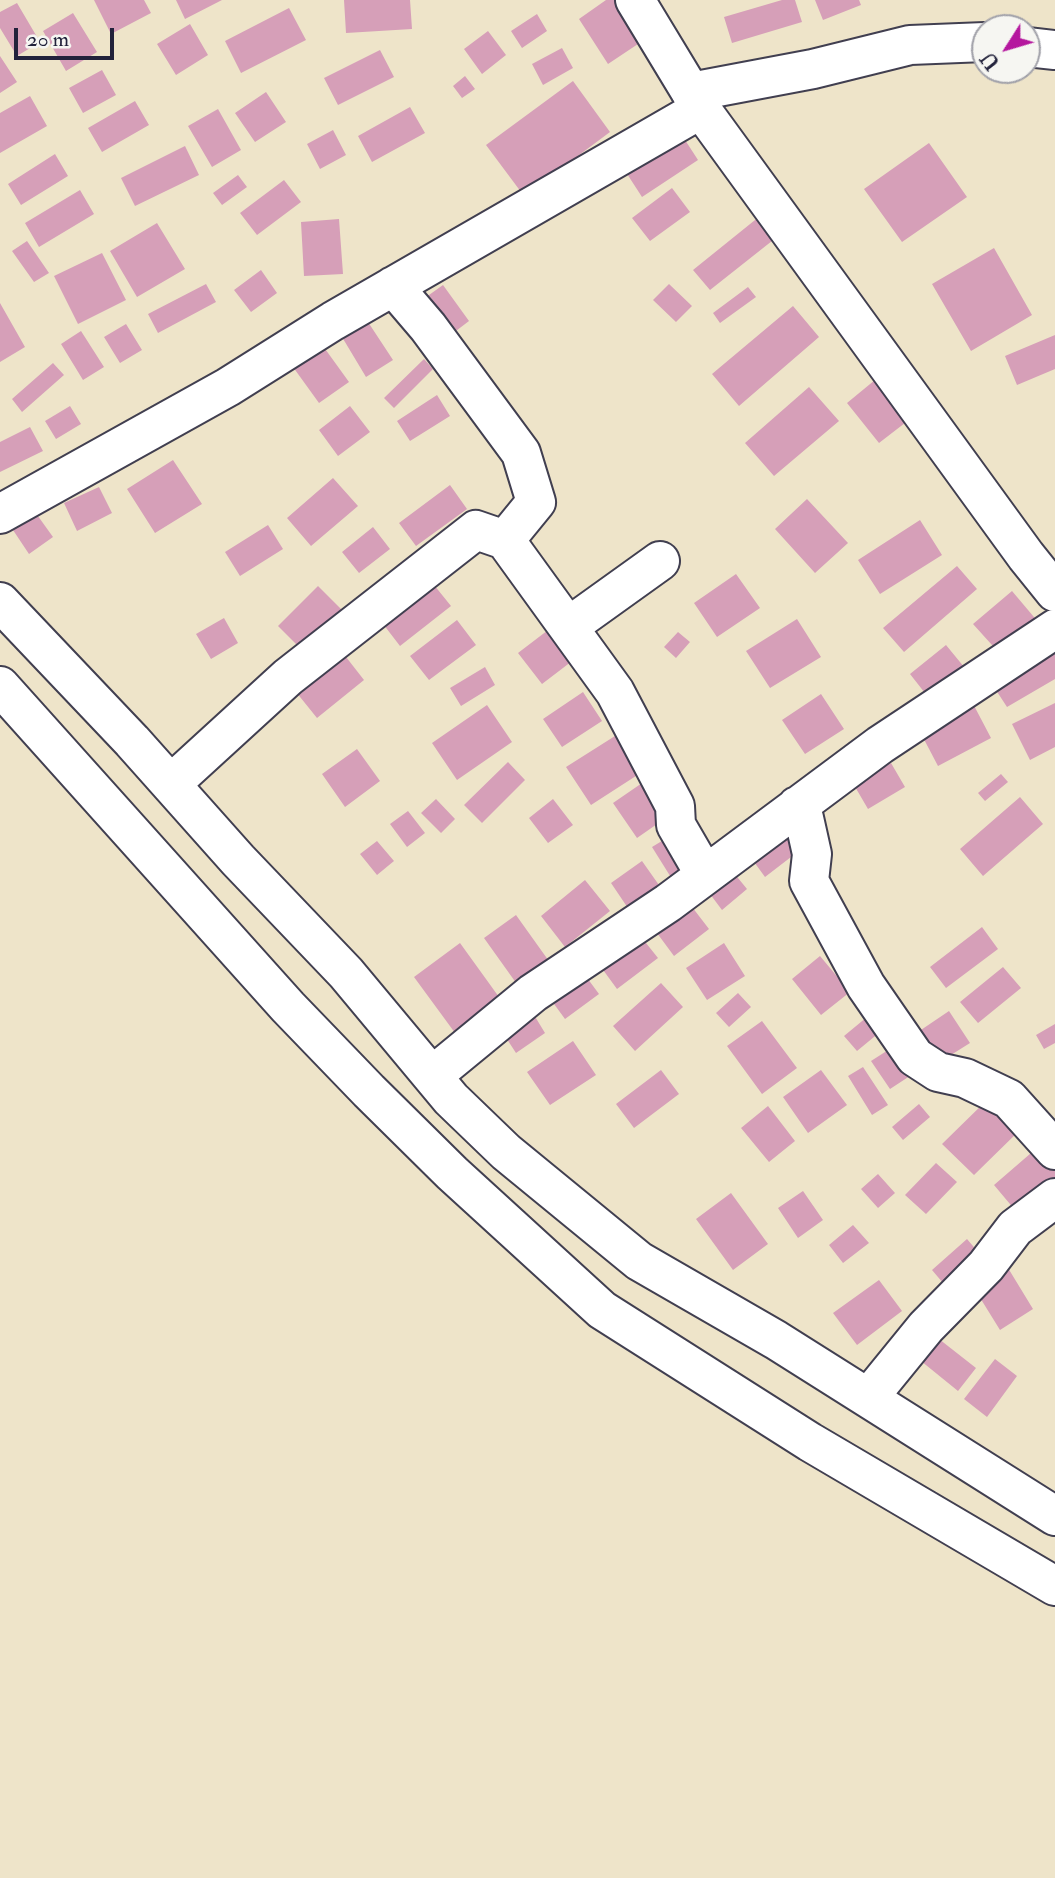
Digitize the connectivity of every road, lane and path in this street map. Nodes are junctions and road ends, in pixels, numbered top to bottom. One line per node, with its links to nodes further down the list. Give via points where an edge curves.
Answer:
1 (635, 0): 3 (street)
2 (971, 43): 3 (street, via 910,45)
3 (696, 100): 4 (street); 8 (street)
4 (393, 286): 5 (street, via 228,387); 6 (street, via 521,453 536,502)
5 (0, 514)
6 (505, 540): 10 (street); 13 (street, via 476,530 288,677)
7 (660, 561): 10 (street)
8 (1055, 592)
9 (0, 602): 13 (street)
10 (568, 627): 15 (street, via 615,692)
11 (1055, 629): 14 (street)
12 (0, 686): 16 (street, via 288,1007)
13 (171, 784): 16 (street, via 346,973)
14 (797, 806): 15 (street); 17 (street, via 812,854 809,881 866,986 915,1057 938,1072 965,1078 1009,1099)
15 (705, 874): 16 (street, via 533,993)
16 (399, 1073): 19 (street, via 452,1099 506,1152 639,1261); 21 (street, via 452,1174 602,1310 810,1442)
17 (1055, 1150)
18 (1055, 1198): 19 (street, via 1015,1228)
19 (869, 1397): 20 (street)
20 (1055, 1517)
21 (1055, 1587)

